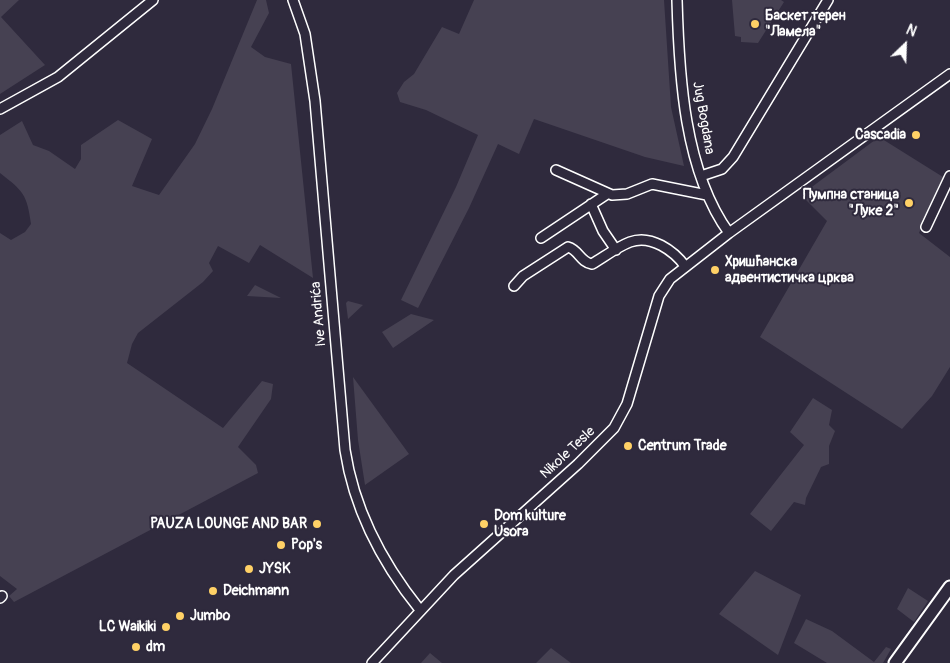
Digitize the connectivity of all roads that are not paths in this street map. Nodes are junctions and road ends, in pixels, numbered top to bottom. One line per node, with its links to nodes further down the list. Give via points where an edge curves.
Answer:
1 (153, 0): 6 (street, via 58,77)
2 (292, 0): 20 (street, Ive Andrića, via 305,34 315,101 345,450 351,484 387,562)
3 (677, 0): 8 (street, Jug Bogdana, via 686,109)
4 (828, 0): 8 (street, via 733,157 722,168)
5 (950, 74): 14 (street, Nikole Tesle)
6 (0, 109)
7 (556, 170): 10 (street)
8 (700, 176): 11 (street, Jug Bogdana)
9 (950, 176): 13 (street)
10 (607, 194): 11 (street, via 627,194 652,184); 12 (street)
11 (707, 195): 14 (street, Jug Bogdana)
12 (592, 204): 15 (street); 16 (street, via 603,231)
13 (926, 227)
14 (729, 233): 17 (street, Nikole Tesle)
15 (541, 238)
16 (616, 250): 17 (street, via 631,242 646,241 670,249); 18 (street, via 592,264 584,261 575,249 565,248 523,276)
17 (685, 266): 20 (street, Nikole Tesle, via 662,289 630,396 614,428)
18 (514, 286)
19 (950, 587): 22 (main road)
20 (420, 610): 21 (street, Nikole Tesle)
21 (372, 663)
22 (895, 663)

